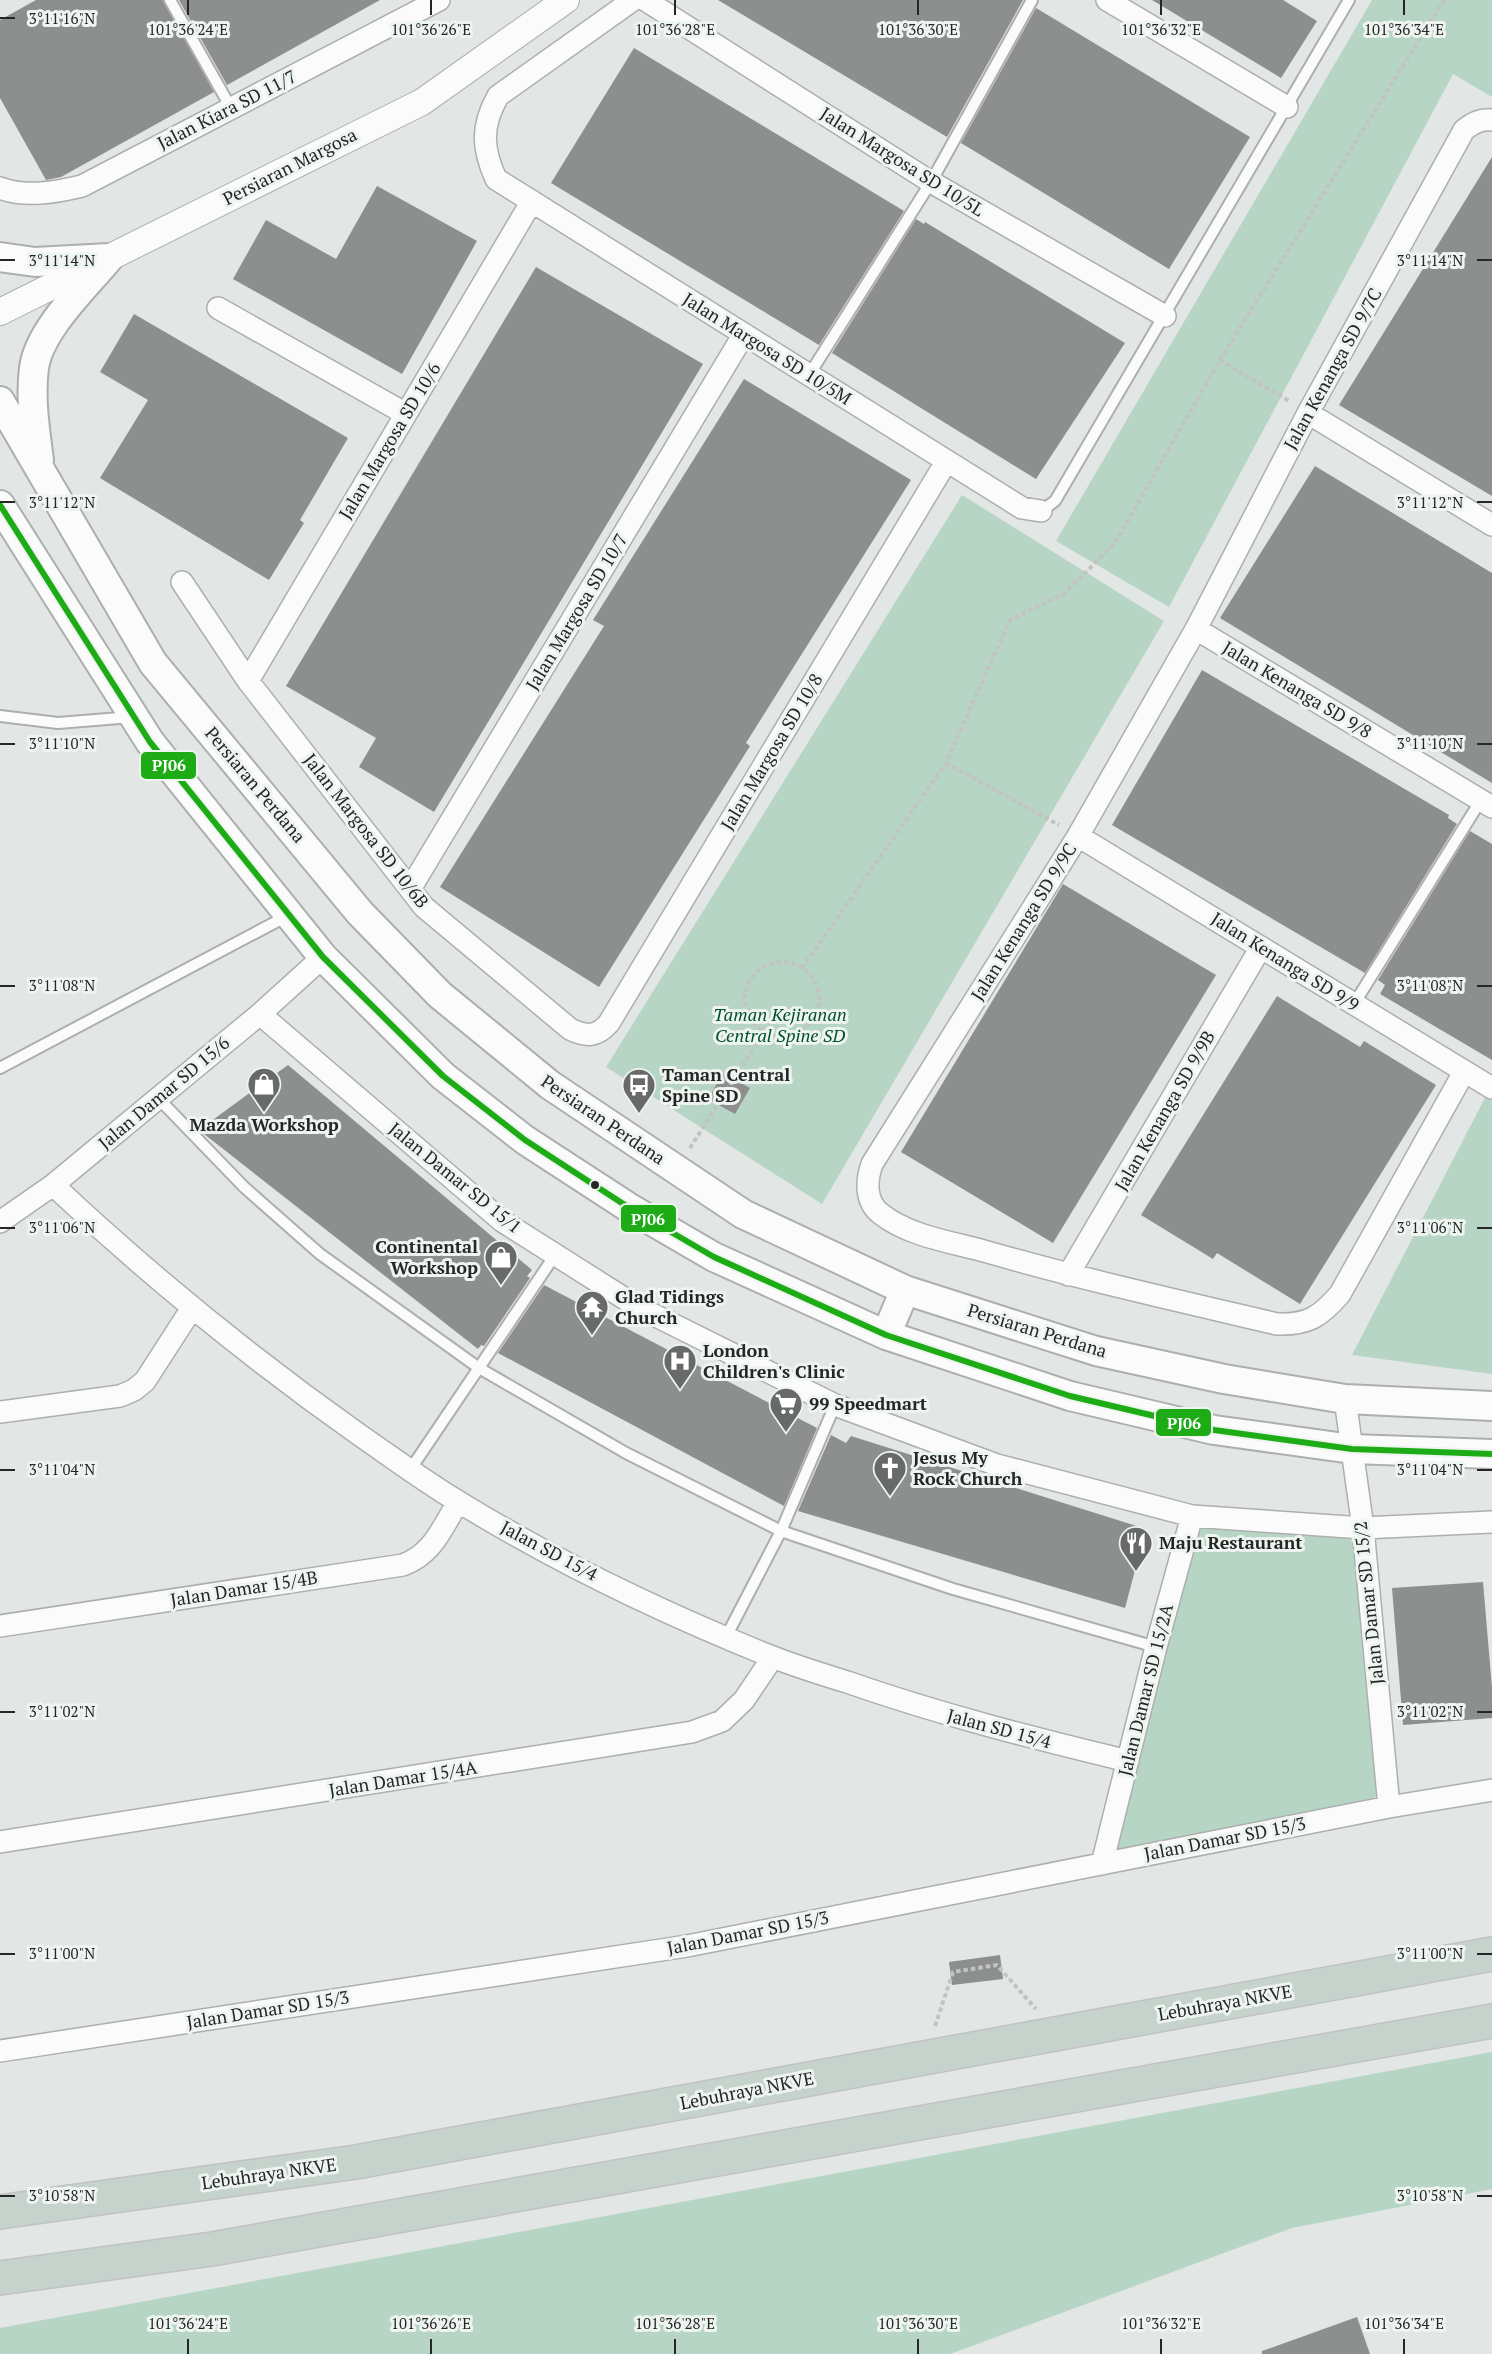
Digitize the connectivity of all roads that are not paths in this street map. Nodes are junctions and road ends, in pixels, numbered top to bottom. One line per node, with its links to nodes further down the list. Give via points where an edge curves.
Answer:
1 (170, 0): 10 (lane)
2 (439, 0): 10 (street, Jalan Kiara SD 11/7)
3 (566, 0): 16 (street, Persiaran Margosa, via 422,102)
4 (633, 0): 14 (street, Jalan Margosa SD 10/5M, via 498,96 488,114 487,158 496,179)
5 (645, 0): 12 (street, Jalan Margosa SD 10/5L)
6 (1032, 0): 12 (lane)
7 (1107, 0): 9 (street)
8 (1349, 0): 9 (lane)
9 (1287, 107): 19 (lane)
10 (231, 108): 13 (street, Jalan Kiara SD 11/7, via 82,186 54,193)
11 (1488, 120): 23 (street, Jalan Kenanga SD 9/7C, via 1464,130)
12 (931, 182): 19 (street, Jalan Margosa SD 10/5L); 21 (lane)
13 (4, 190)
14 (532, 201): 20 (street, Jalan Margosa SD 10/5M); 24 (street, Jalan Margosa SD 10/6)
15 (0, 256): 16 (main road, via 35,262)
16 (109, 258): 18 (street, Persiaran Margosa); 26 (main road, via 47,333 34,366 33,404)
17 (218, 308): 24 (street)
18 (0, 312)
19 (1165, 316): 27 (lane, via 1055,501)
20 (744, 334): 21 (street, Jalan Margosa SD 10/5M); 37 (street, Jalan Margosa SD 10/7)
21 (810, 375): 25 (street, Jalan Margosa SD 10/5M)
22 (0, 401): 26 (main road, Persiaran Perdana)
23 (1308, 413): 29 (street); 31 (street, Jalan Kenanga SD 9/7C)
24 (406, 414): 32 (street, Jalan Margosa SD 10/6)
25 (946, 462): 27 (street, Jalan Margosa SD 10/5M, via 1022,508); 43 (street, Jalan Margosa SD 10/8, via 609,1023 601,1032)
26 (40, 471): 52 (main road, Persiaran Perdana, via 153,663 360,913 440,995 550,1085 742,1215)
27 (1041, 511)
28 (1, 512): 34 (main road)
29 (1492, 525)
30 (182, 582): 32 (street, Jalan Margosa SD 10/6B)
31 (1196, 629): 35 (street, Jalan Kenanga SD 9/8); 36 (street, Jalan Kenanga SD 9/9C)
32 (248, 681): 37 (street, Jalan Margosa SD 10/6B)
33 (0, 716): 34 (lane, via 58,723)
34 (132, 717): 38 (main road)
35 (1487, 804): 41 (lane)
36 (1078, 836): 39 (street, Jalan Kenanga SD 9/9); 51 (street, Jalan Kenanga SD 9/9C, via 872,1164 868,1177 871,1203 880,1214 912,1231)
37 (410, 889): 43 (street, Jalan Margosa SD 10/6B, via 424,907 570,1029)
38 (290, 915): 40 (main road); 44 (lane)
39 (1261, 947): 41 (street, Jalan Kenanga SD 9/9); 51 (street, Jalan Kenanga SD 9/9B)
40 (323, 957): 42 (street, Jalan Damar SD 15/6); 54 (main road, via 443,1076 525,1140 714,1257)
41 (1354, 1004): 45 (street, Jalan Kenanga SD 9/9)
42 (260, 1014): 47 (street, Jalan Damar SD 15/6); 50 (street, Jalan Damar SD 15/1, via 502,1221)
43 (591, 1035)
44 (0, 1068)
45 (1464, 1072): 46 (street, Jalan Kenanga SD 9/9); 51 (street, via 1340,1294 1311,1320 1295,1325 1277,1324)
46 (1492, 1088)
47 (158, 1098): 48 (street, Jalan Damar SD 15/6); 55 (lane, via 244,1187 320,1254)
48 (53, 1185): 49 (street, Jalan Damar SD 15/6); 53 (street, Jalan SD 15/4)
49 (0, 1221)
50 (555, 1255): 55 (lane); 57 (street, Jalan Damar SD 15/1, via 638,1307)
51 (1068, 1275)
52 (905, 1290): 54 (main road); 56 (main road, Persiaran Perdana, via 1096,1351 1224,1379)
53 (192, 1308): 59 (street, via 145,1381 134,1390 120,1396); 62 (street, Jalan SD 15/4)
54 (886, 1335): 60 (main road, via 1070,1396 1214,1430)
55 (479, 1368): 62 (lane); 67 (lane, via 626,1453)
56 (1345, 1399): 58 (main road, Persiaran Perdana); 60 (street, Jalan Damar SD 15/2)
57 (835, 1405): 64 (street, Jalan Damar SD 15/1, via 997,1465); 67 (lane)
58 (1492, 1406)
59 (0, 1412)
60 (1352, 1449): 61 (main road); 66 (street, Jalan Damar SD 15/2)
61 (1492, 1454)
62 (410, 1470): 63 (street, Jalan SD 15/4)
63 (458, 1502): 68 (street, Jalan Damar 15/4B, via 430,1549 403,1565); 69 (street, Jalan SD 15/4, via 559,1558)
64 (1192, 1516): 66 (street, Jalan Damar SD 15/1); 70 (street, Jalan Damar SD 15/2A)
65 (1492, 1522): 66 (street, Jalan Damar SD 15/1)
66 (1363, 1528): 74 (street, Jalan Damar SD 15/2)
67 (781, 1531): 69 (lane); 70 (lane, via 953,1589)
68 (0, 1626)
69 (726, 1637): 71 (street, Jalan SD 15/4)
70 (1156, 1647): 72 (street, Jalan Damar SD 15/2A)
71 (773, 1657): 72 (street, Jalan SD 15/4, via 984,1726); 75 (street, Jalan Damar 15/4A, via 744,1700 722,1721 692,1732)
72 (1128, 1761): 76 (street, Jalan Damar SD 15/2A)
73 (1492, 1790): 74 (street, Jalan Damar SD 15/3)
74 (1389, 1807): 76 (street, Jalan Damar SD 15/3)
75 (0, 1842)
76 (1102, 1864): 79 (street, Jalan Damar SD 15/3, via 687,1946)
77 (1492, 1954): 80 (highway, Lebuhraya NKVE, via 356,2162)
78 (1492, 2021): 81 (highway, via 212,2250)
79 (0, 2051)
80 (0, 2212)
81 (0, 2278)

